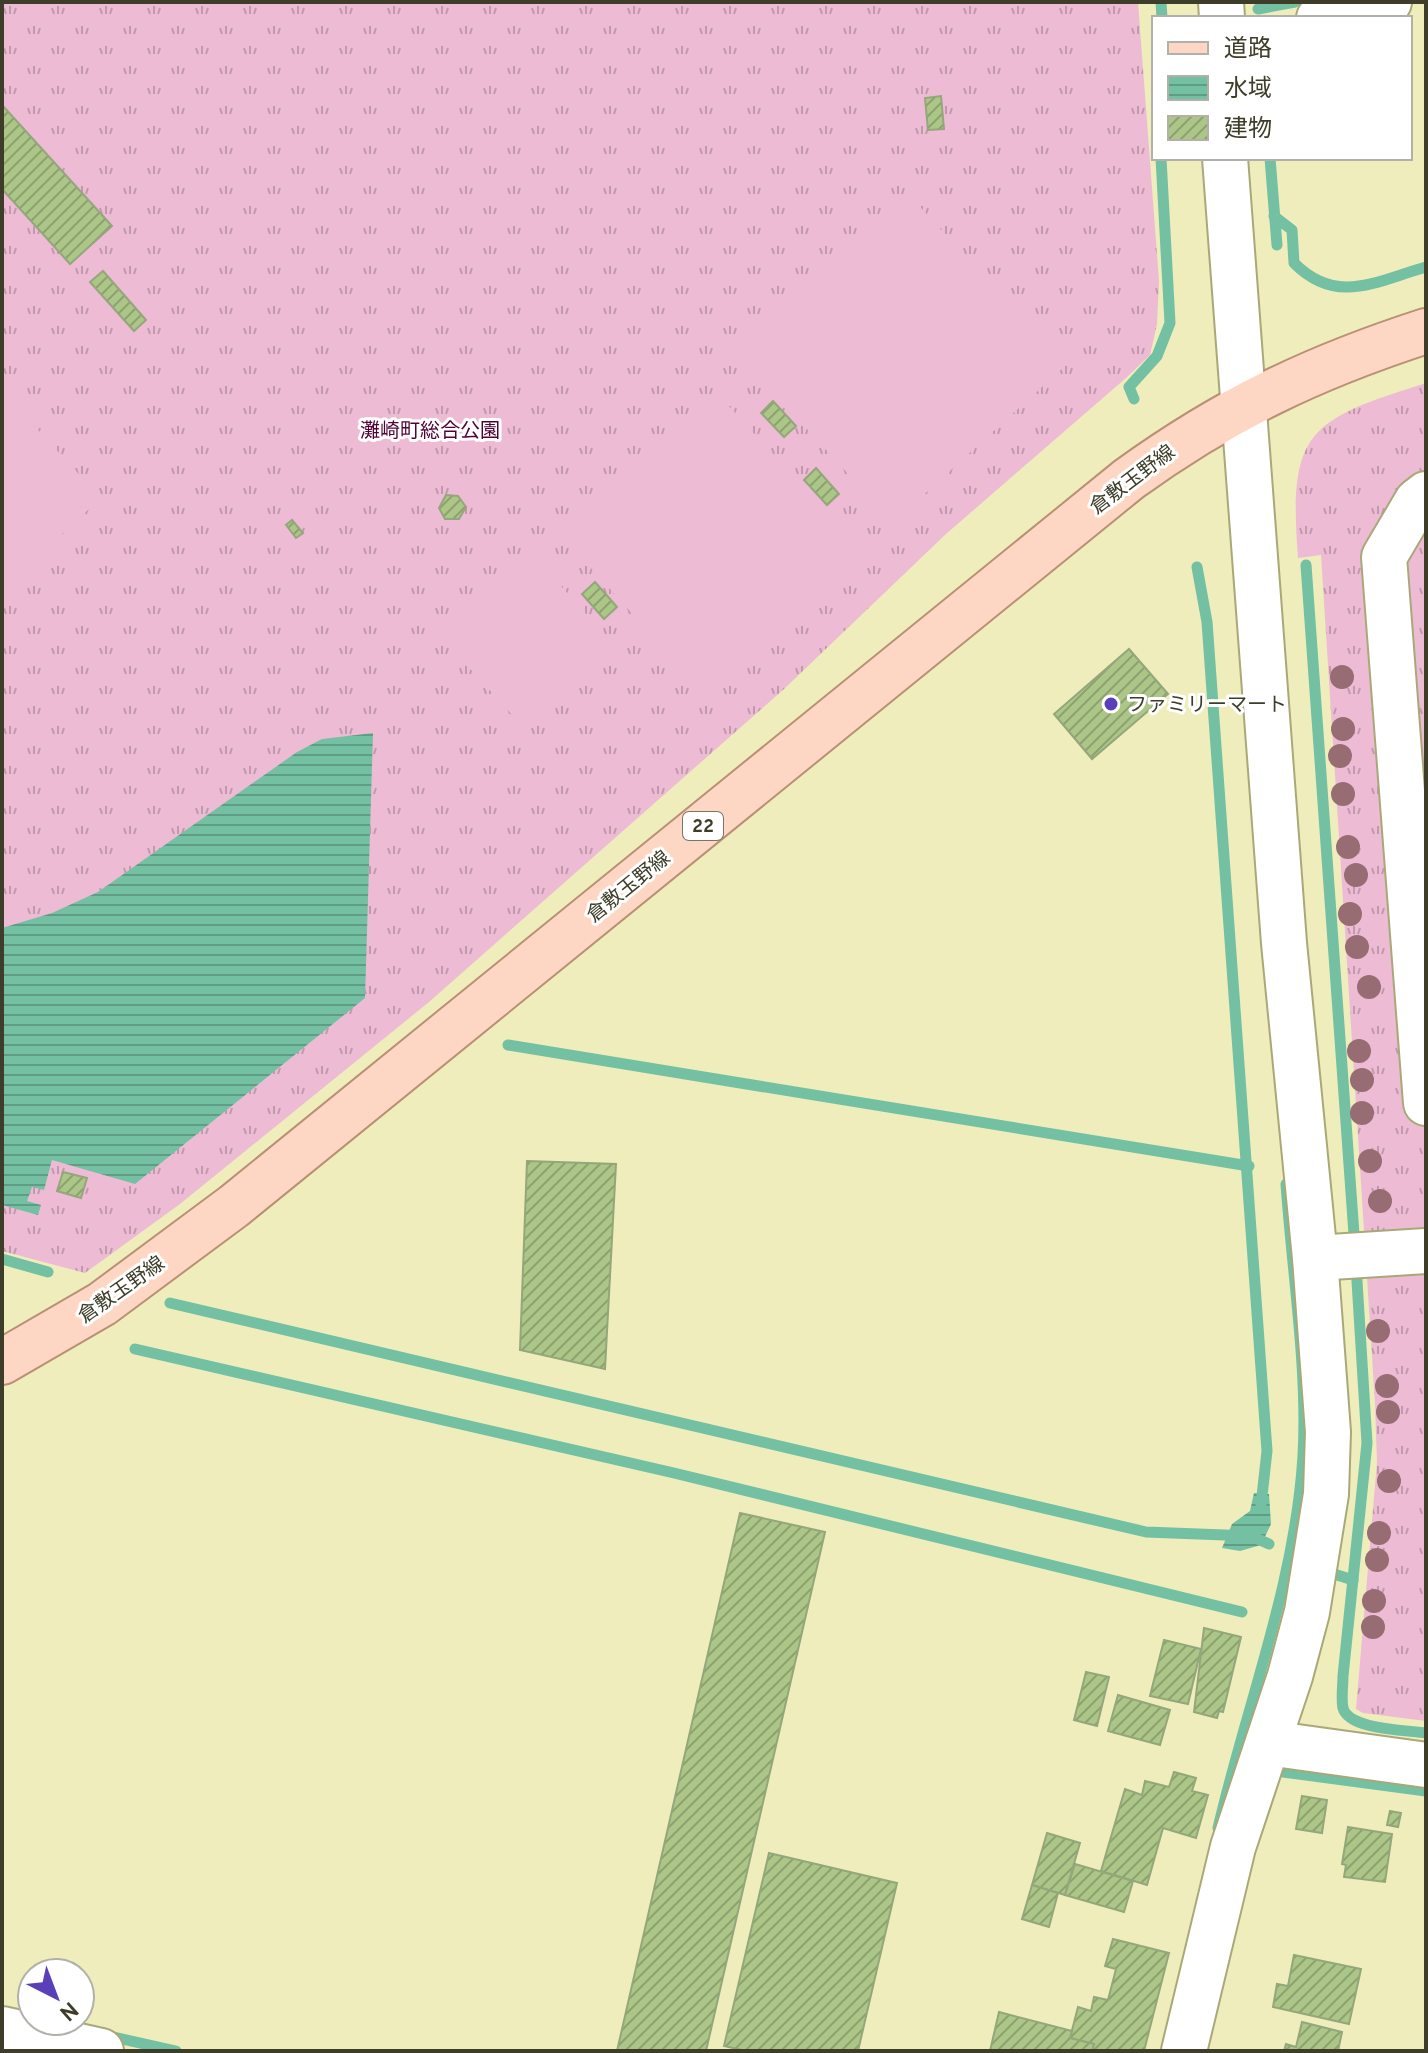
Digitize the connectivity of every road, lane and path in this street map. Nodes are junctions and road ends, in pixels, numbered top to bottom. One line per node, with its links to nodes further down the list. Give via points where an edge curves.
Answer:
1 (1389, 2): 2 (street)
2 (1328, 16)
3 (1225, 160): 5 (street)
4 (1426, 331): 5 (main road, 倉敷玉野線 / 22)
5 (1242, 404): 9 (street, via 1284,943); 10 (main road, 倉敷玉野線 / 22, via 1129,479 152,1269)
6 (1426, 494): 7 (street, via 1384,557)
7 (1426, 1103)
8 (1426, 1251): 9 (street)
9 (1342, 1257): 11 (street, via 1326,1494 1307,1612)
10 (2, 1362)
11 (1268, 1743): 12 (street); 15 (street, via 1233,1847)
12 (1426, 1765)
13 (2, 2029): 14 (street)
14 (101, 2051)
15 (1184, 2051)

